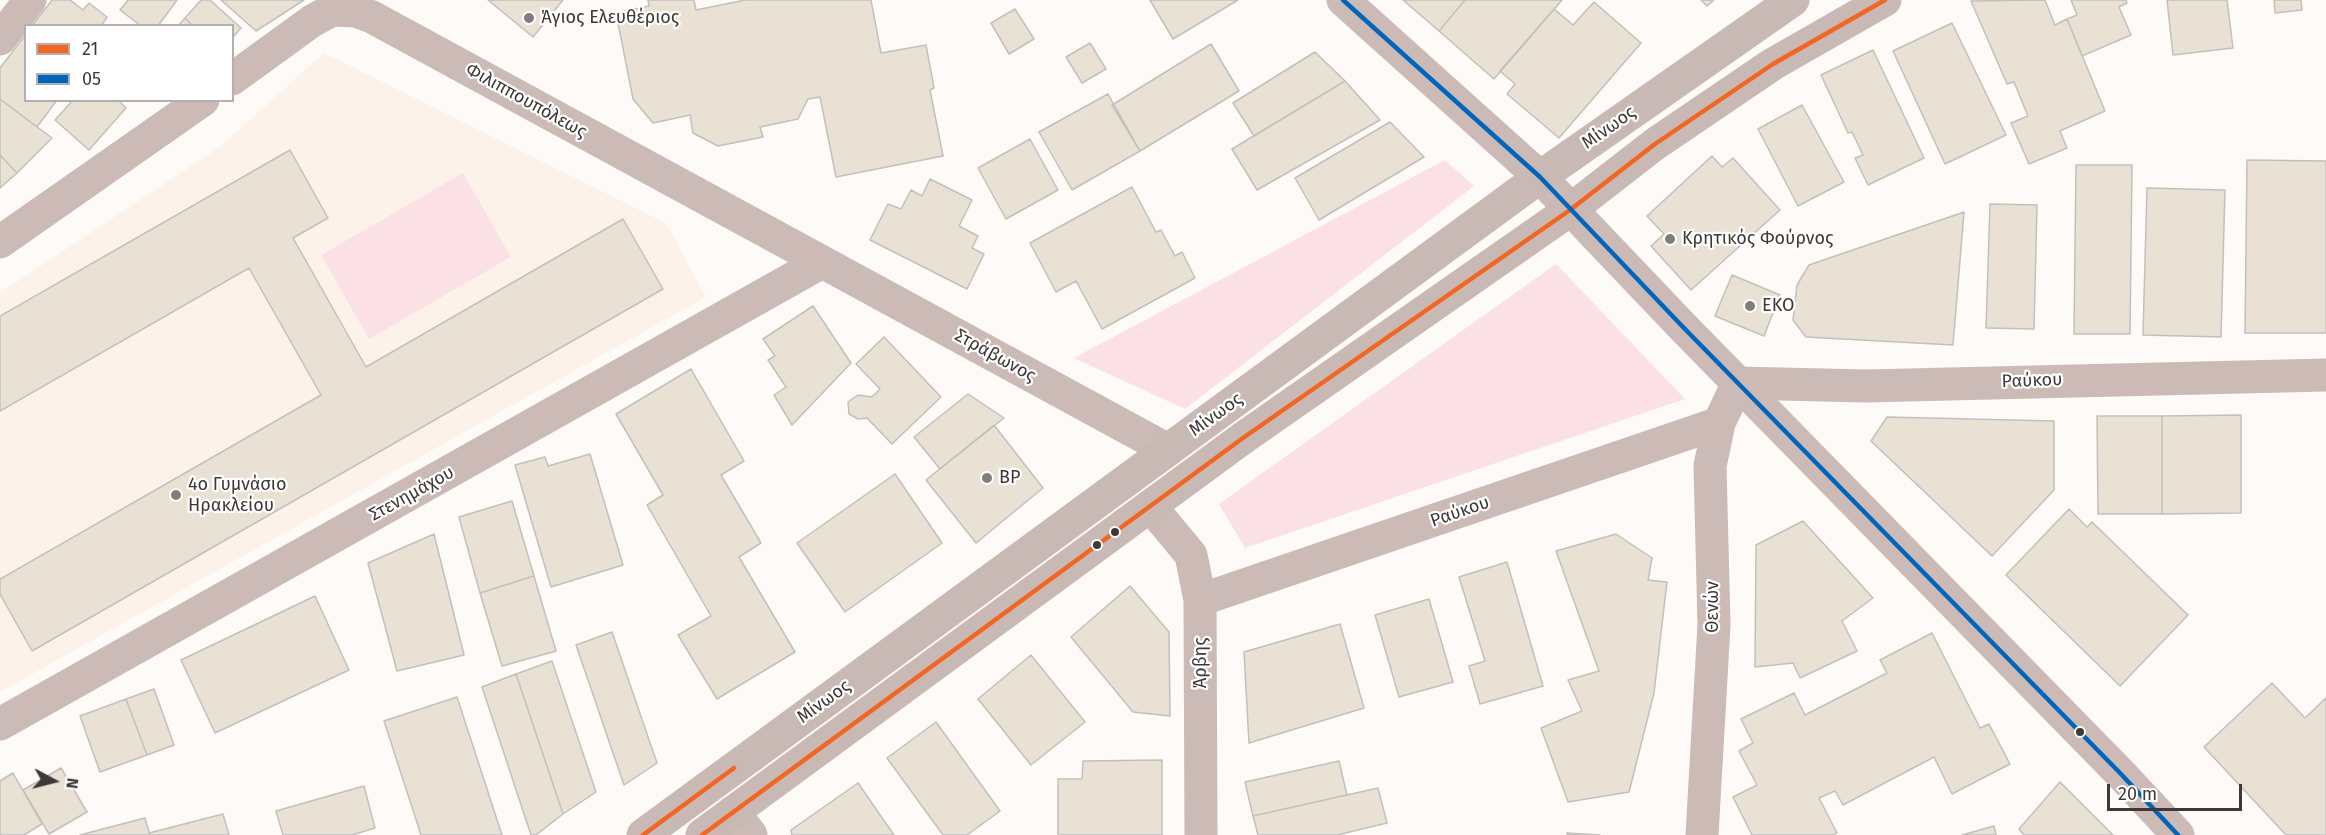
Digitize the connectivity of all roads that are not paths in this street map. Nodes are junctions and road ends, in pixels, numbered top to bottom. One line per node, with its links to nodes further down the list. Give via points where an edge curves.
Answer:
1 (30, 0): 5 (street)
2 (1342, 0): 8 (street)
3 (1793, 0): 8 (main road, Μίνωος)
4 (1885, 0): 9 (main road, Μίνωος, via 1718,100)
5 (0, 39)
6 (234, 78): 11 (street, Φιλιππουπόλεως, via 332,10 356,11)
7 (199, 102): 10 (street)
8 (1540, 177): 9 (street); 15 (main road, Μίνωος)
9 (1569, 210): 13 (street); 16 (main road, Μίνωος)
10 (0, 242)
11 (822, 262): 15 (street, Στράβωνος); 18 (street, Στενημάχου)
12 (2326, 375): 13 (street, Ραύκου, via 1866,386)
13 (1738, 383): 14 (street, Θενών); 24 (street)
14 (1719, 423): 17 (street, Ραύκου); 23 (street, Θενών, via 1710,465 1714,625)
15 (1168, 450): 20 (main road, Μίνωος)
16 (1151, 507): 17 (street, Άρβης, via 1191,555); 19 (main road, Μίνωος, via 976,632)
17 (1200, 600): 22 (street, Άρβης)
18 (0, 724)
19 (742, 824): 21 (main road, Μίνωος)
20 (643, 835)
21 (702, 835)
22 (1201, 835)
23 (1702, 835)
24 (2178, 835)

